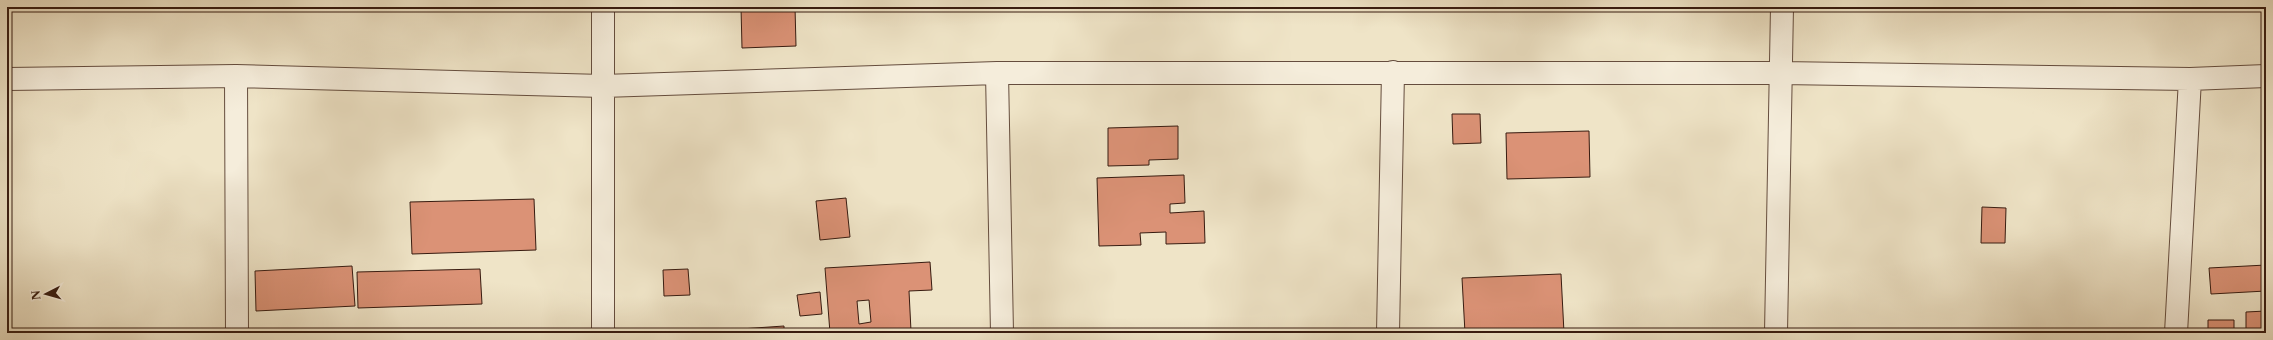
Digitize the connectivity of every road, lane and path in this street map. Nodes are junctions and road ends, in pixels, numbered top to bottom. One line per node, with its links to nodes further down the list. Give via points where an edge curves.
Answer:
1 (603, 7): 10 (street)
2 (1782, 7): 5 (street)
3 (1393, 72): 4 (street); 5 (street); 14 (street)
4 (997, 73): 10 (street); 13 (street)
5 (1781, 74): 9 (street); 15 (street)
6 (236, 76): 8 (street); 10 (street); 11 (street)
7 (2266, 76): 9 (street)
8 (7, 79)
9 (2190, 79): 16 (street)
10 (604, 86): 12 (street)
11 (237, 333)
12 (603, 333)
13 (1002, 333)
14 (1388, 333)
15 (1776, 333)
16 (2176, 333)

